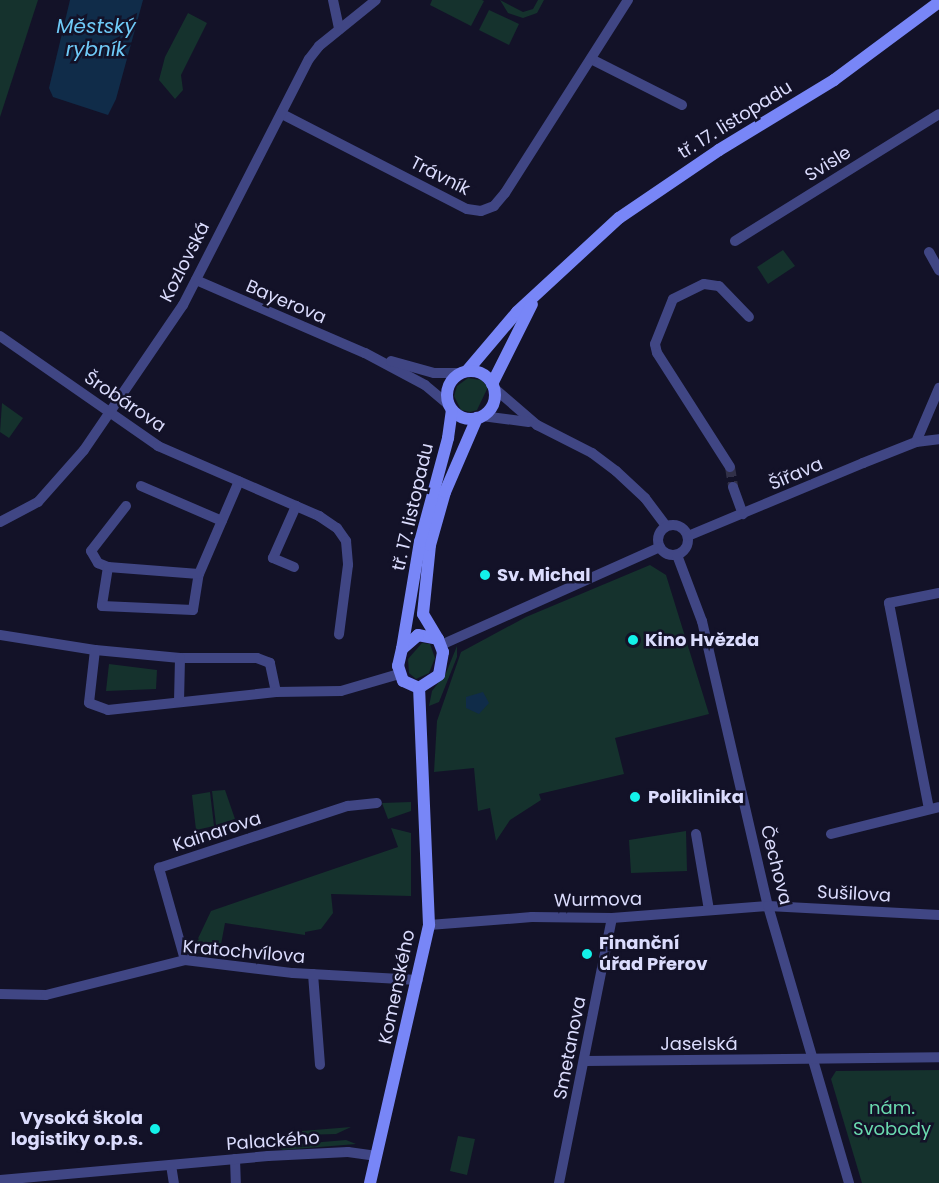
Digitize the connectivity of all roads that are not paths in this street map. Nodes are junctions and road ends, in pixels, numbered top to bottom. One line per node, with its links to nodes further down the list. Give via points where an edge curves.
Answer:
1 (333, 0): 5 (street)
2 (376, 0): 5 (street, Kozlovská)
3 (628, 0): 6 (street, Trávník)
4 (939, 2): 13 (main road, tř. 17. listopadu, via 834,80 719,150 619,218)
5 (339, 29): 8 (street, Kozlovská, via 309,59)
6 (591, 59): 7 (street); 8 (street, Trávník, via 505,193 494,206 481,211 467,209)
7 (682, 105)
8 (282, 114): 14 (street, Kozlovská)
9 (939, 114): 10 (street, Svisle)
10 (735, 241)
11 (928, 252): 12 (street)
12 (939, 270)
13 (556, 274): 18 (main road, tř. 17. listopadu); 19 (main road, tř. 17. listopadu, via 526,312)
14 (196, 280): 17 (street, Bayerova); 22 (street, Kozlovská)
15 (749, 317): 27 (street, via 719,286 704,284 673,299 655,344 657,353)
16 (0, 336): 22 (street, Šrobárova)
17 (365, 353): 18 (street, Bayerova, via 431,373); 21 (street, Bayerova, via 425,385)
18 (464, 372): 19 (main road, via 482,374); 21 (main road, tř. 17. listopadu, via 448,387)
19 (493, 386): 23 (main road, tř. 17. listopadu, via 493,404); 24 (street)
20 (939, 388): 26 (street)
21 (450, 407): 23 (main road, via 463,418); 47 (main road, tř. 17. listopadu, via 448,438 420,542)
22 (110, 412): 28 (street, Šrobárova, via 158,446); 35 (street, Kozlovská, via 49,492)
23 (479, 417): 24 (street, via 506,416); 46 (main road, tř. 17. listopadu, via 445,492 430,545 423,614)
24 (537, 425): 36 (street, via 592,453 616,471 645,498)
25 (939, 439): 26 (street, Šířava)
26 (916, 442): 33 (street, Šířava)
27 (730, 466)
28 (239, 481): 32 (street, Šrobárova); 34 (street)
29 (141, 486): 34 (street)
30 (733, 487): 33 (street)
31 (126, 506): 40 (street, via 90,551 98,563)
32 (296, 506): 41 (street, via 273,558); 44 (street, Šrobárova, via 337,528 346,542 348,565)
33 (743, 514): 37 (street, Šířava)
34 (222, 521): 42 (street)
35 (0, 522)
36 (666, 526): 37 (street, via 679,525); 38 (street, via 659,534)
37 (688, 536): 39 (street, via 687,546)
38 (660, 547): 39 (street, via 667,554); 46 (street)
39 (677, 555): 58 (street, Čechova, via 705,632)
40 (108, 567): 42 (street); 42 (street, via 102,606 193,610)
41 (294, 567)
42 (199, 574)
43 (939, 593): 55 (street, via 889,603)
44 (339, 634)
45 (0, 635): 48 (street)
46 (440, 642): 47 (main road, via 418,635); 51 (main road, via 443,660 438,675)
47 (402, 649): 50 (main road)
48 (95, 650): 49 (street); 53 (street, via 89,703 97,708)
49 (180, 658): 52 (street, via 257,658 270,663); 53 (street)
50 (399, 674): 51 (main road, via 408,684); 52 (street, via 340,691)
51 (419, 688): 62 (main road, Komenského)
52 (276, 692): 53 (street)
53 (179, 702)
54 (377, 803): 63 (street, Kainarova, via 348,806 159,868)
55 (934, 808): 57 (street)
56 (696, 834): 59 (street)
57 (831, 834)
58 (768, 906): 59 (street, Wurmova); 60 (street, Sušilova); 68 (street, Čechova)
59 (709, 910): 61 (street, Wurmova)
60 (939, 915)
61 (612, 918): 62 (street, Wurmova, via 532,917); 69 (street, Smetanova)
62 (429, 926): 65 (main road, Komenského)
63 (185, 960): 64 (street, Kratochvílova); 66 (street, Kratochvílova, via 46,995)
64 (314, 974): 65 (street, Kratochvílova); 70 (street)
65 (418, 980): 71 (main road, Komenského)
66 (0, 994)
67 (939, 1057): 68 (street)
68 (813, 1058): 69 (street, Jaselská); 80 (street, Čechova)
69 (585, 1061): 79 (street, Smetanova)
70 (320, 1065)
71 (377, 1156): 72 (street, Palackého, via 348,1152); 78 (main road, Komenského)
72 (235, 1159): 73 (street, Palackého); 77 (street)
73 (171, 1164): 75 (street, Palackého); 76 (street)
74 (0, 1180): 75 (street, Palackého)
75 (31, 1180)
76 (174, 1183)
77 (236, 1183)
78 (370, 1183)
79 (559, 1183)
80 (849, 1183)

